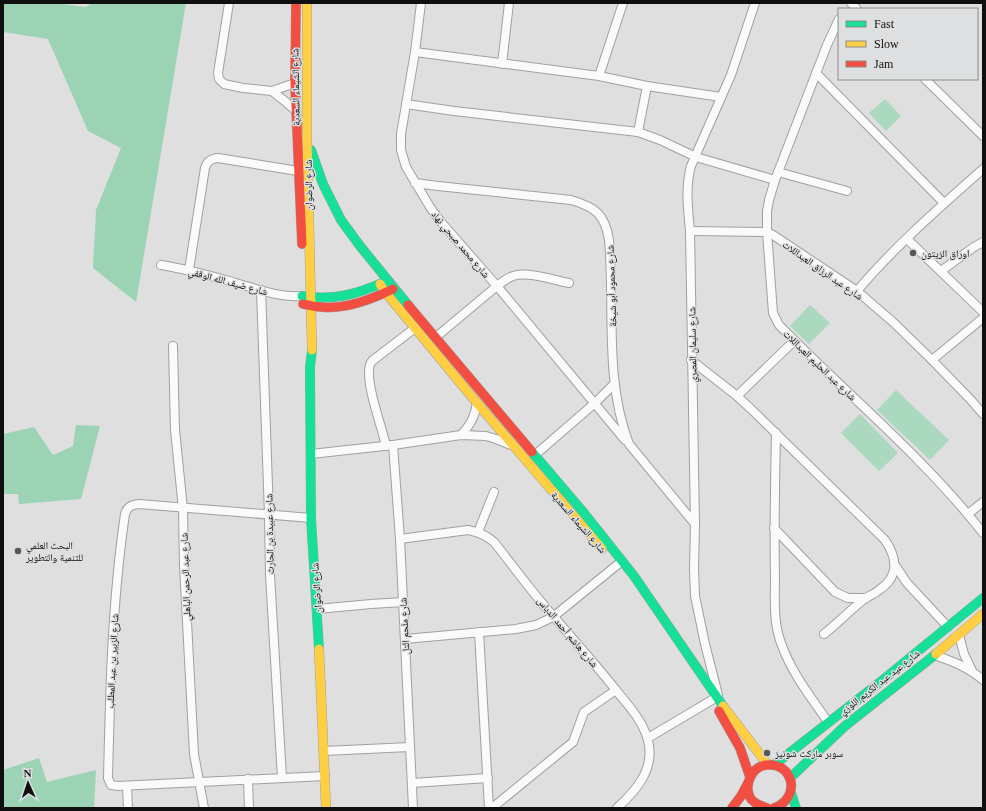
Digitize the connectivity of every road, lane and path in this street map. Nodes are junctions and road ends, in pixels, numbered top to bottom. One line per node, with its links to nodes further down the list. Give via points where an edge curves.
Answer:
1 (229, 3): 16 (street, via 219,79 224,84)
2 (296, 3): 3 (street); 14 (street, شارع الشيماء السعدية)
3 (307, 3): 22 (street, شارع الرضوان)
4 (421, 3): 9 (street, شارع محمد صبحي نهاد)
5 (509, 3): 10 (street)
6 (623, 3): 12 (street)
7 (755, 3): 17 (street, شارع سليمان المصري)
8 (838, 21): 11 (street, شارع عبد الحليم العبداللات)
9 (415, 52): 10 (street); 18 (street, شارع محمد صبحي نهاد)
10 (502, 64): 12 (street)
11 (816, 73): 26 (street, شارع عبد الحليم العبداللات); 30 (street)
12 (599, 76): 15 (street)
13 (926, 80): 21 (street)
14 (295, 83): 16 (street); 19 (street, شارع الشيماء السعدية)
15 (647, 86): 17 (street); 20 (street)
16 (272, 91): 19 (street)
17 (721, 97): 23 (street, شارع سليمان المصري)
18 (406, 104): 20 (street); 28 (street, شارع محمد صبحي نهاد, via 401,150 406,167)
19 (296, 111): 25 (street, شارع الشيماء السعدية)
20 (638, 132): 23 (street)
21 (983, 136)
22 (307, 138): 38 (street, شارع الشيماء السعدية, via 323,184 341,220); 44 (street, شارع الرضوان)
23 (696, 157): 27 (street); 31 (street, شارع سليمان المصري, via 688,178 687,190)
24 (983, 169): 30 (street)
25 (298, 171): 36 (street, via 218,158 208,162); 44 (street, شارع الرضوان)
26 (778, 172): 27 (street, شارع عبد الحليم العبداللات); 29 (street)
27 (775, 180): 32 (street, شارع عبد الحليم العبداللات, via 768,205)
28 (415, 183): 40 (street, شارع محمد صبحي نهاد, via 440,221); 54 (street, شارع محمود أبو شيخة, via 571,200 591,208 600,215 607,228 610,251)
29 (847, 192)
30 (944, 203): 33 (street)
31 (690, 231): 32 (street); 52 (street, شارع سليمان المصري)
32 (767, 232): 43 (street, شارع عبد الرزاق العبداللات); 50 (street, شارع عبد الحليم العبداللات, via 773,313 779,325)
33 (907, 239): 37 (street); 43 (street, via 886,257)
34 (983, 242): 37 (street)
35 (161, 265): 36 (street, شارع ضيف الله الوقفي)
36 (189, 270): 41 (street, شارع ضيف الله الوقفي)
37 (941, 271): 46 (street)
38 (384, 282): 42 (street, شارع الشيماء السعدية); 45 (street, شارع ضيف الله الوقفي)
39 (569, 283): 40 (street, via 519,275 507,278)
40 (497, 286): 49 (street); 56 (street, شارع محمد صبحي نهاد)
41 (261, 290): 44 (street, شارع ضيف الله الوقفي); 69 (street, شارع عبيدة بن الحارث)
42 (390, 291): 45 (street, شارع ضيف الله الوقفي); 48 (street, شارع الشيماء السعدية); 49 (street, شارع الشيماء السعدية)
43 (857, 291): 53 (street, شارع عبد الرزاق العبداللات)
44 (304, 300): 45 (street, شارع ضيف الله الوقفي, via 333,309); 64 (street, شارع الرضوان, via 306,355 310,367)
45 (350, 300)
46 (983, 312)
47 (983, 318): 53 (street)
48 (414, 328): 57 (street, شارع الشيماء السعدية); 62 (street, شارع ملحم التل, via 372,361 369,367 372,399)
49 (436, 337): 65 (street, شارع الشيماء السعدية)
50 (794, 341): 55 (street); 70 (street, شارع عبد الحليم العبداللات, via 922,463)
51 (173, 346): 68 (street, شارع عبد الرحمن الباهلي, via 175,430)
52 (692, 360): 55 (street); 72 (street, شارع سليمان المصري)
53 (932, 360): 58 (street, شارع عبد الرزاق العبداللات)
54 (614, 384): 56 (street); 61 (street, شارع محمود أبو شيخة)
55 (737, 396): 59 (street)
56 (595, 403): 61 (street, شارع محمد صبحي نهاد); 65 (street)
57 (477, 404): 60 (street, via 470,426); 63 (street, شارع الشيماء السعدية)
58 (983, 414)
59 (776, 433): 73 (street); 78 (street, via 884,540 891,550)
60 (462, 435): 62 (street); 63 (street, via 486,436)
61 (629, 444): 72 (street, شارع محمود أبو شيخة)
62 (390, 445): 64 (street); 76 (street, شارع ملحم التل)
63 (513, 446): 77 (street, شارع الشيماء السعدية)
64 (311, 454): 71 (street, شارع الرضوان)
65 (535, 455): 77 (street, شارع الشيماء السعدية, via 584,513)
66 (494, 492): 74 (street)
67 (983, 502): 70 (street)
68 (184, 509): 69 (street, شارع الزبير بن عبد المطلب); 106 (street, شارع عبد الرحمن الباهلي, via 184,565 194,754); 108 (street, شارع الزبير بن عبد المطلب, via 139,504 129,506 125,514 113,615 108,778 111,785)
69 (269, 514): 71 (street, شارع الزبير بن عبد المطلب); 101 (street, شارع عبيدة بن الحارث, via 270,575)
70 (968, 514): 75 (street, شارع عبد الحليم العبداللات)
71 (311, 518): 82 (street, شارع الرضوان)
72 (695, 524): 94 (street, شارع سليمان المصري, via 695,596 704,644 718,692)
73 (774, 528): 79 (street, via 835,592 848,598); 95 (street, via 776,617 781,643 794,673)
74 (478, 532): 76 (street, via 468,530); 84 (street, شارع هاشم أحمد الدباس, via 494,542)
75 (983, 533)
76 (400, 539): 81 (street, شارع ملحم التل)
77 (620, 564): 84 (street); 94 (street, شارع الشيماء السعدية)
78 (895, 565): 79 (street, via 888,583); 85 (street)
79 (866, 598): 87 (street)
80 (983, 598): 85 (street, شارع عيد عبد الكريم اللوزي)
81 (403, 602): 82 (street); 89 (street, شارع ملحم التل)
82 (317, 609): 98 (street, شارع الرضوان)
83 (983, 614): 88 (street, شارع عيد عبد الكريم اللوزي)
84 (553, 617): 86 (street, via 527,627); 93 (street, شارع هاشم أحمد الدباس)
85 (948, 627): 95 (street, شارع عيد عبد الكريم اللوزي)
86 (479, 632): 89 (street); 102 (street)
87 (824, 634)
88 (959, 635): 90 (street, شارع عيد عبد الكريم اللوزي); 91 (street)
89 (405, 639): 97 (street, شارع ملحم التل)
90 (934, 655): 91 (street); 103 (street, شارع عيد عبد الكريم اللوزي, via 845,726)
91 (972, 671): 92 (street)
92 (983, 680)
93 (616, 690): 96 (street, شارع هاشم أحمد الدباس, via 635,714); 115 (street, via 584,712 573,742)
94 (714, 698): 96 (street); 99 (street, شارع الشيماء السعدية); 105 (street, شارع الشيماء السعدية, via 740,748)
95 (828, 722): 99 (street, شارع عيد عبد الكريم اللوزي)
96 (648, 738): 116 (street, شارع هاشم أحمد الدباس, via 649,758 646,771 636,789)
97 (410, 747): 98 (street); 107 (street, شارع ملحم التل)
98 (324, 751): 100 (street, شارع الرضوان)
99 (771, 765): 103 (street, شارع الشيماء السعدية, via 781,767); 105 (street, شارع عيد عبد الكريم اللوزي, via 757,768)
100 (325, 776): 101 (street, شارع الزبير بن عبد المطلب); 113 (street, شارع الرضوان)
101 (282, 778): 104 (street, شارع الزبير بن عبد المطلب)
102 (488, 778): 107 (street); 115 (street)
103 (790, 778): 109 (street)
104 (248, 779): 106 (street, شارع الزبير بن عبد المطلب); 112 (street)
105 (749, 780): 117 (street); 118 (street, شارع الشيماء السعدية, via 748,789 752,800)
106 (199, 782): 108 (street, شارع الزبير بن عبد المطلب); 111 (street, شارع عبد الرحمن الباهلي)
107 (412, 782): 114 (street, شارع ملحم التل)
108 (127, 786): 110 (street)
109 (791, 793): 119 (street, via 784,803); 120 (street)
110 (128, 808)
111 (204, 808)
112 (249, 808)
113 (326, 808)
114 (413, 808)
115 (491, 808)
116 (617, 808)
117 (732, 808)
118 (763, 808)
119 (774, 808)
120 (796, 808)

